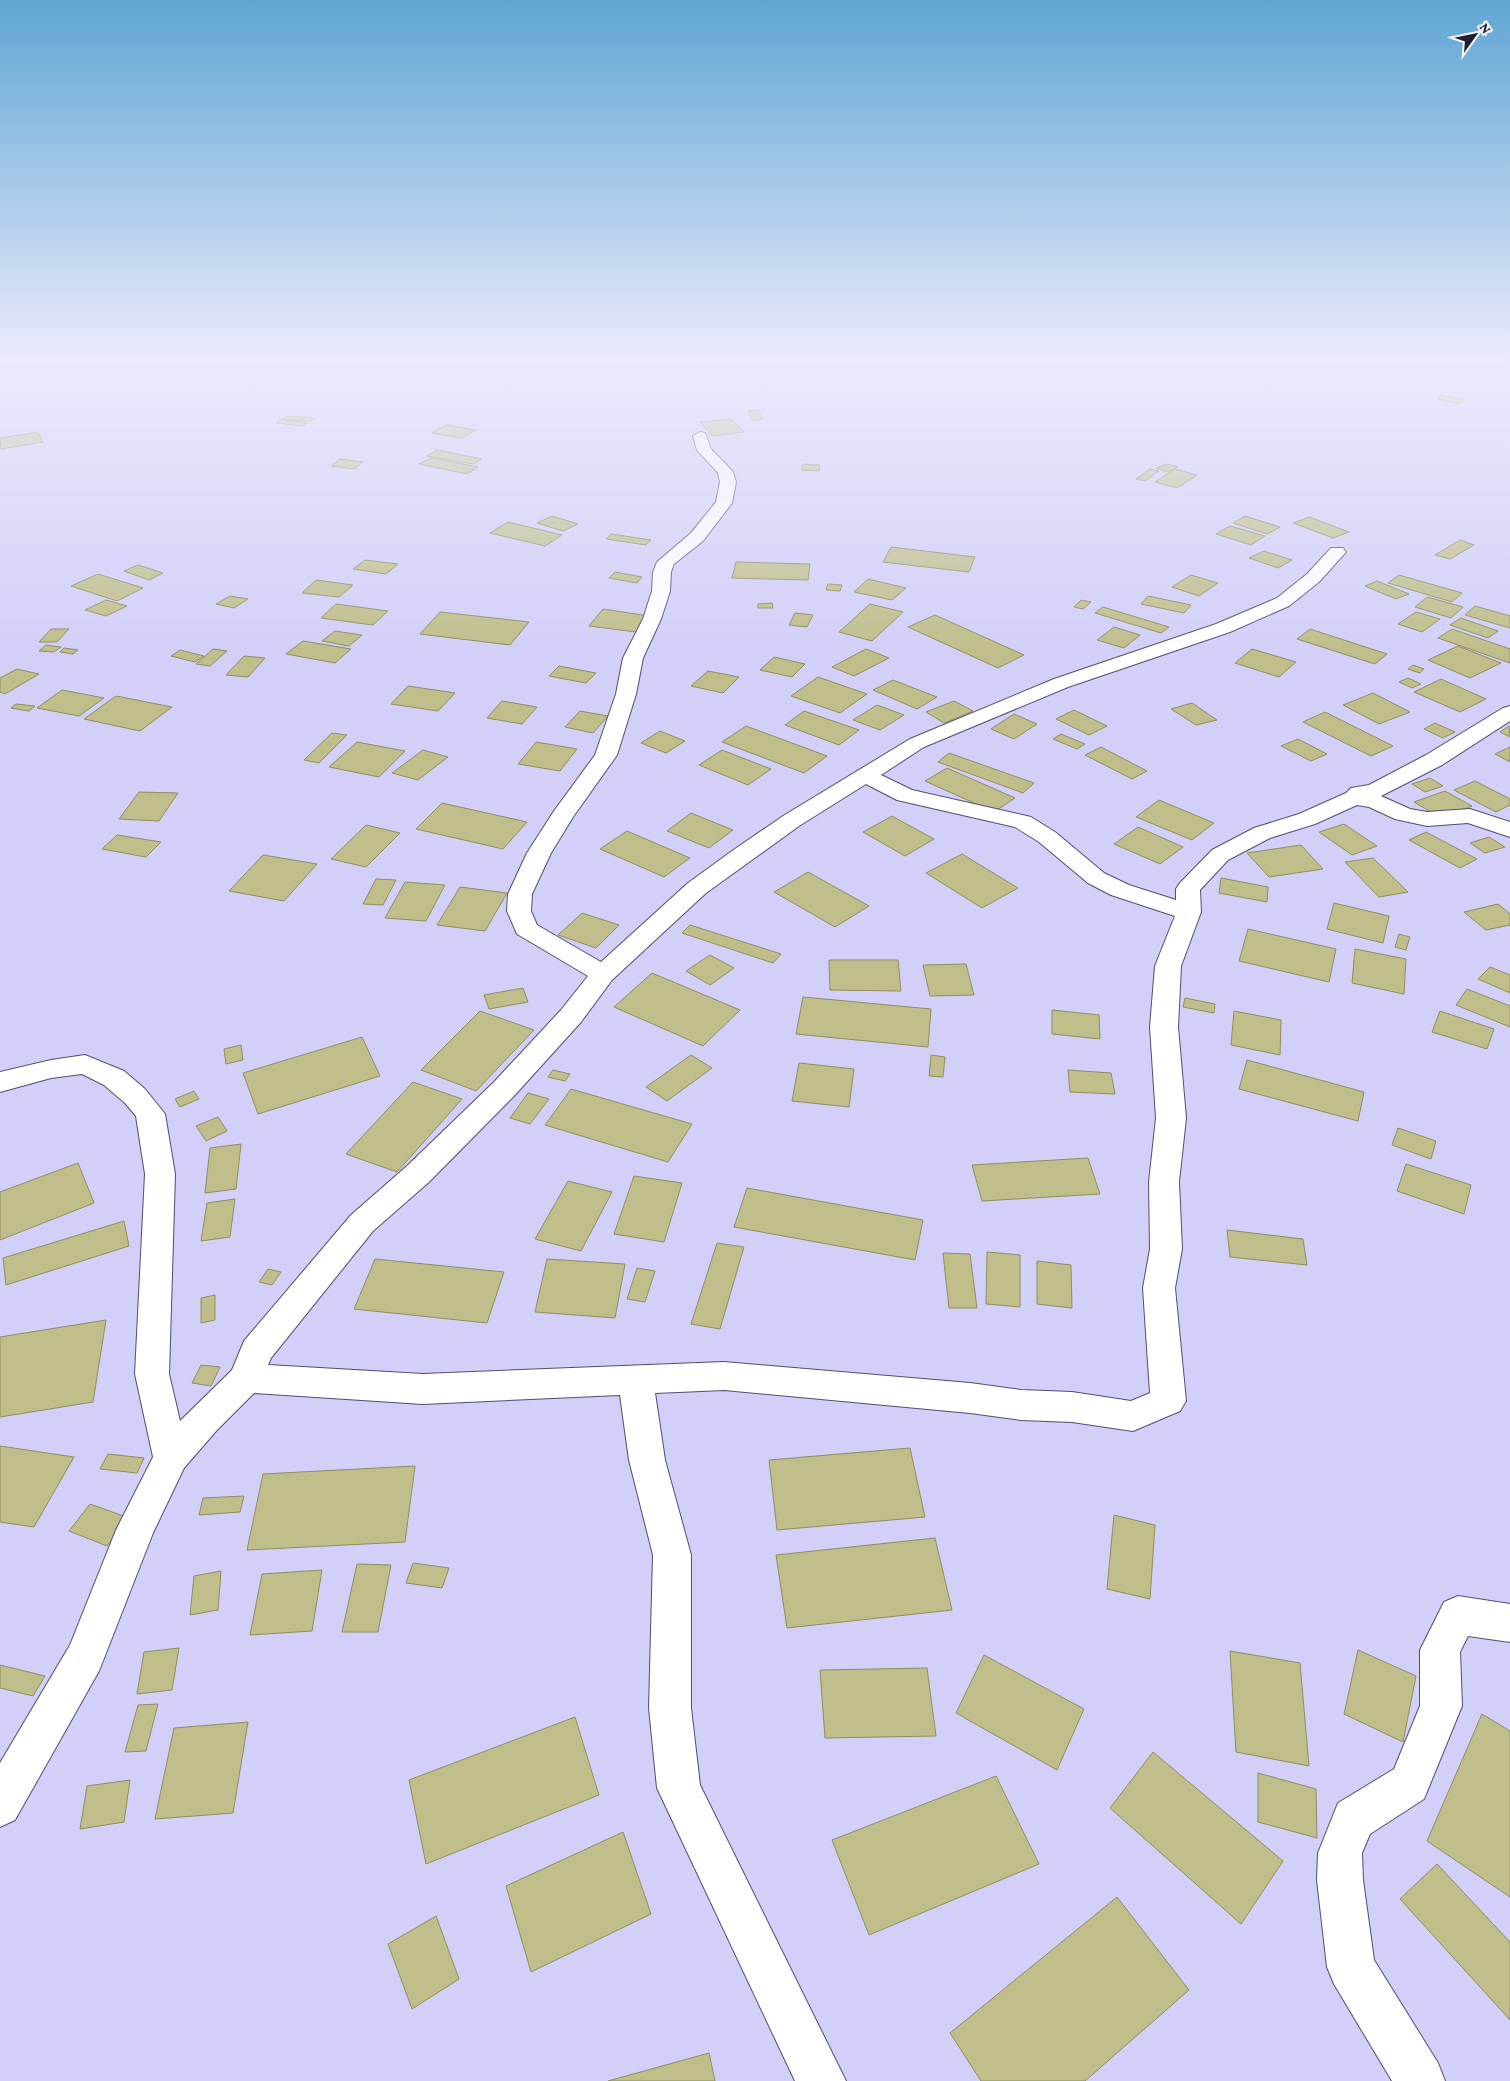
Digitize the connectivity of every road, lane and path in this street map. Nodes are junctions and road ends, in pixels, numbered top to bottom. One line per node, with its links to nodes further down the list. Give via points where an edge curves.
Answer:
1 (709, 455): 8 (street, via 725,472 728,482 724,503 697,537 666,562 658,601 633,658 626,694 606,755 562,816 520,894 519,911 526,929)
2 (1337, 552): 4 (street, via 1313,578 1283,602 1223,628 1045,689 917,743)
3 (1510, 712): 5 (street, via 1434,760)
4 (866, 776): 7 (street, via 905,794 1023,822 1047,837 1096,878 1120,890); 8 (street, via 791,821 696,888)
5 (1354, 798): 6 (street, via 1374,801 1427,820 1470,816); 7 (street, via 1307,819 1262,833 1220,855 1188,888)
6 (1510, 830)
7 (1189, 912): 11 (street, via 1168,966 1164,1027 1171,1118 1164,1182 1166,1250 1159,1288 1168,1401 1133,1416 1072,1406 1021,1405 724,1376)
8 (603, 974): 10 (street, via 571,1016 504,1090 418,1174 362,1223 256,1351)
9 (0, 1082): 12 (street, via 85,1064 114,1078 150,1114 160,1174 152,1374)
10 (246, 1378): 11 (street, via 423,1389); 12 (street)
11 (635, 1380): 15 (street, via 647,1460 672,1555 670,1708 679,1788)
12 (171, 1457): 14 (street, via 136,1530 85,1657)
13 (1510, 1623): 16 (street, via 1458,1615 1440,1650 1441,1706 1409,1784 1354,1819 1340,1853 1340,1880 1351,1967)
14 (0, 1805)
15 (821, 2081)
16 (1420, 2081)

